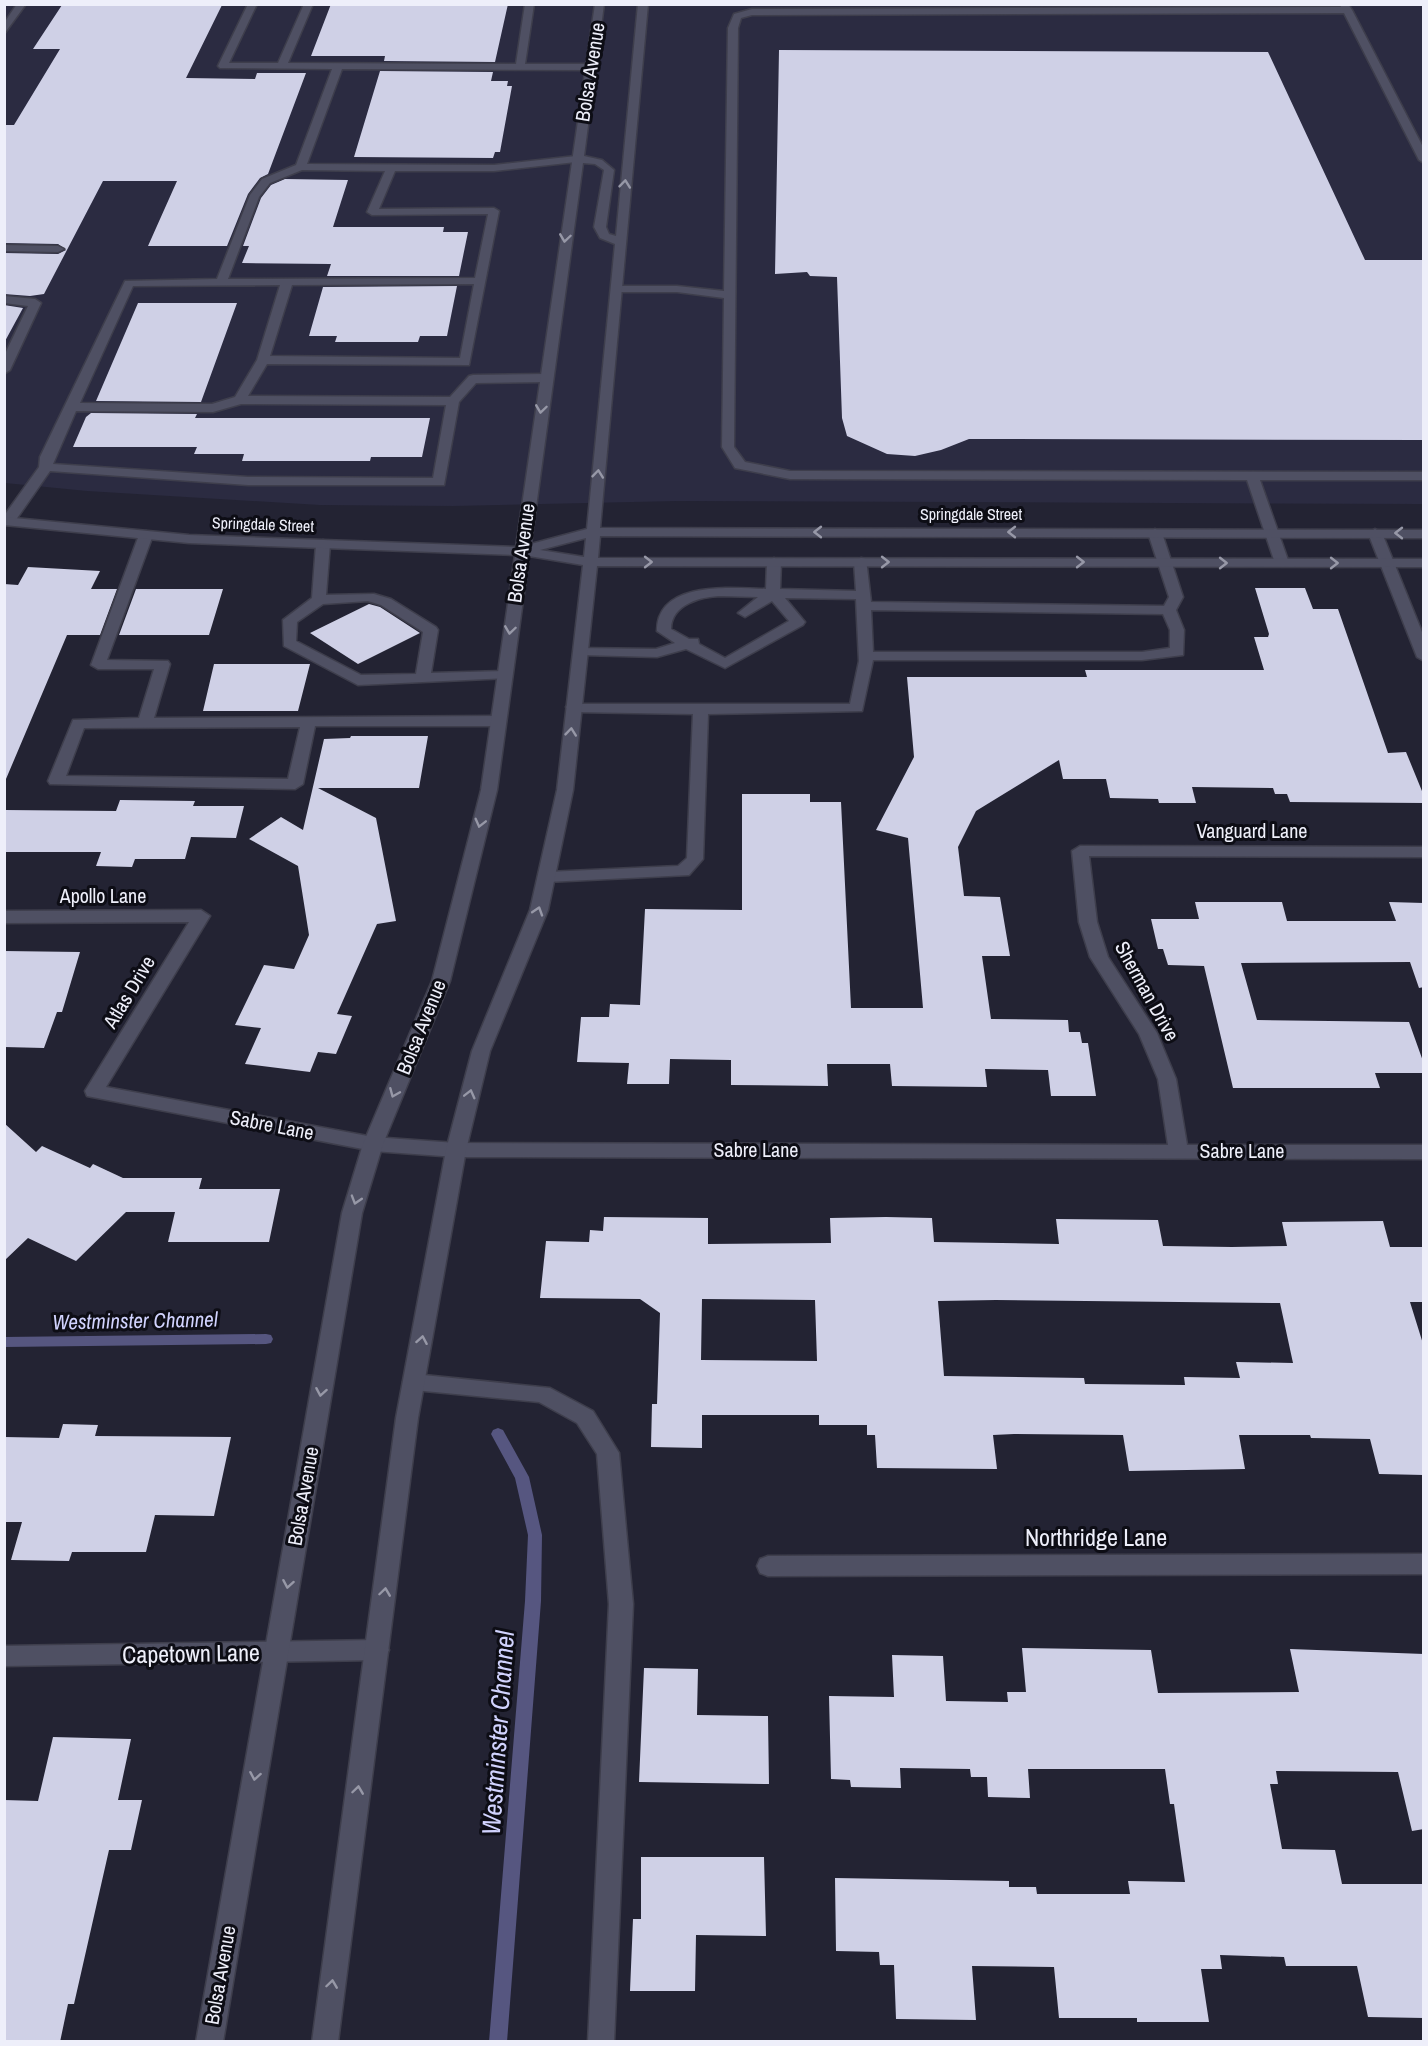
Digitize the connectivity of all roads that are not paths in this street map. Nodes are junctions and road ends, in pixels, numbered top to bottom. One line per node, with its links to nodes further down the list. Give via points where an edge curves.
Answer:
1 (22, 4): 9 (main road)
2 (253, 4): 10 (main road, via 224,66)
3 (309, 4): 10 (main road)
4 (530, 4): 12 (main road)
5 (600, 4): 13 (main road, Bolsa Avenue)
6 (643, 4): 18 (main road, one-way to 6)
7 (1345, 7): 8 (main road); 15 (main road)
8 (898, 8): 25 (main road, via 752,12 734,20)
9 (4, 31)
10 (282, 66): 11 (main road)
11 (338, 66): 12 (main road); 16 (main road)
12 (520, 67): 13 (main road)
13 (591, 67): 14 (main road, Bolsa Avenue)
14 (576, 159): 17 (main road, via 494,168); 18 (main road, via 604,164 609,170 600,227 604,236); 30 (main road, Bolsa Avenue, one-way to 30)
15 (1424, 160)
16 (301, 167): 17 (main road); 22 (main road, via 266,182 254,197)
17 (391, 168): 21 (main road, via 372,212 494,211)
18 (620, 242): 24 (main road)
19 (4, 248): 20 (main road)
20 (58, 249)
21 (480, 281): 23 (main road); 28 (main road)
22 (221, 282): 23 (main road); 34 (main road, via 129,283)
23 (288, 282): 27 (main road)
24 (617, 289): 25 (main road); 39 (main road, one-way to 24)
25 (728, 289): 36 (main road, via 728,447 740,465 790,475)
26 (4, 299): 29 (main road, via 36,303)
27 (263, 360): 28 (main road); 32 (main road)
28 (465, 362): 31 (main road)
29 (4, 370)
30 (545, 378): 31 (main road); 46 (main road, Bolsa Avenue, one-way to 46)
31 (473, 379): 33 (main road)
32 (240, 400): 33 (main road); 34 (main road, via 213,408)
33 (453, 401): 35 (main road, via 439,482 248,481)
34 (72, 407): 35 (main road)
35 (46, 467): 38 (main road)
36 (1252, 476): 37 (main road); 41 (main road)
37 (1424, 476)
38 (6, 521): 44 (main road, Springdale Street)
39 (592, 532): 40 (main road, Springdale Street, one-way to 39); 46 (main road, Springdale Street); 47 (main road)
40 (1155, 533): 41 (main road, Springdale Street); 50 (main road)
41 (1271, 533): 42 (main road, Springdale Street); 51 (main road)
42 (1375, 533): 43 (main road, Springdale Street, one-way to 42); 52 (main road)
43 (1424, 534)
44 (146, 535): 45 (main road, Springdale Street); 68 (main road, via 98,665 163,664)
45 (323, 544): 46 (main road, Springdale Street); 55 (main road)
46 (521, 551): 47 (main road, Springdale Street); 63 (main road, Bolsa Avenue, one-way to 63)
47 (589, 562): 48 (main road, Springdale Street, one-way to 48); 60 (main road)
48 (774, 562): 49 (main road, Springdale Street); 54 (main road)
49 (861, 562): 50 (main road, Springdale Street, one-way to 50); 56 (main road)
50 (1165, 562): 51 (main road, Springdale Street, one-way to 51); 57 (main road, via 1176,597)
51 (1282, 563): 52 (main road, Springdale Street, one-way to 52)
52 (1387, 563): 53 (main road, Springdale Street); 62 (main road)
53 (1424, 563)
54 (773, 593): 56 (main road); 58 (main road); 59 (main road, via 798,622 724,664); 59 (main road, via 710,592 686,599 667,613 664,631)
55 (319, 600): 64 (main road, via 369,597 386,602 431,630); 64 (main road, via 290,620 290,644 358,680)
56 (864, 600): 57 (main road); 61 (main road)
57 (1169, 610): 61 (main road, via 1177,630 1178,652 1142,656)
58 (745, 613)
59 (695, 641): 60 (main road, via 657,652)
60 (582, 651): 65 (main road)
61 (866, 657): 66 (main road, via 857,708)
62 (1424, 657)
63 (504, 675): 64 (main road); 67 (main road, Bolsa Avenue)
64 (423, 678)
65 (574, 707): 66 (main road); 72 (main road, one-way to 65, via 565,790)
66 (701, 709): 72 (main road, via 695,859 683,871)
67 (497, 721): 69 (main road); 76 (main road, Bolsa Avenue, one-way to 76, via 489,790 441,981)
68 (145, 723): 69 (main road); 69 (main road, via 78,723 56,781 295,784)
69 (308, 723)
70 (1080, 851): 71 (main road, Vanguard Lane); 78 (main road, Sherman Drive, via 1088,922 1099,957 1148,1033 1167,1079)
71 (1424, 852)
72 (547, 878): 77 (main road, one-way to 72, via 481,1051 539,910)
73 (201, 916): 74 (main road, Apollo Lane); 75 (main road, Atlas Drive)
74 (4, 917)
75 (94, 1091): 76 (main road, Sabre Lane)
76 (373, 1144): 77 (main road, Sabre Lane); 84 (main road, Bolsa Avenue, one-way to 84, via 352,1213)
77 (456, 1150): 78 (main road, Sabre Lane); 80 (main road, one-way to 77)
78 (1179, 1151): 79 (main road, Sabre Lane)
79 (1424, 1152)
80 (414, 1382): 83 (main road, one-way to 80); 88 (main road, via 542,1394 585,1417 608,1452 621,1604)
81 (1424, 1564): 82 (main road, Northridge Lane)
82 (768, 1566)
83 (377, 1650): 84 (main road, Capetown Lane); 87 (main road, one-way to 83)
84 (276, 1653): 85 (main road, Capetown Lane); 86 (main road, Bolsa Avenue, one-way to 86)
85 (4, 1656)
86 (208, 2042)
87 (325, 2042)
88 (600, 2042)

